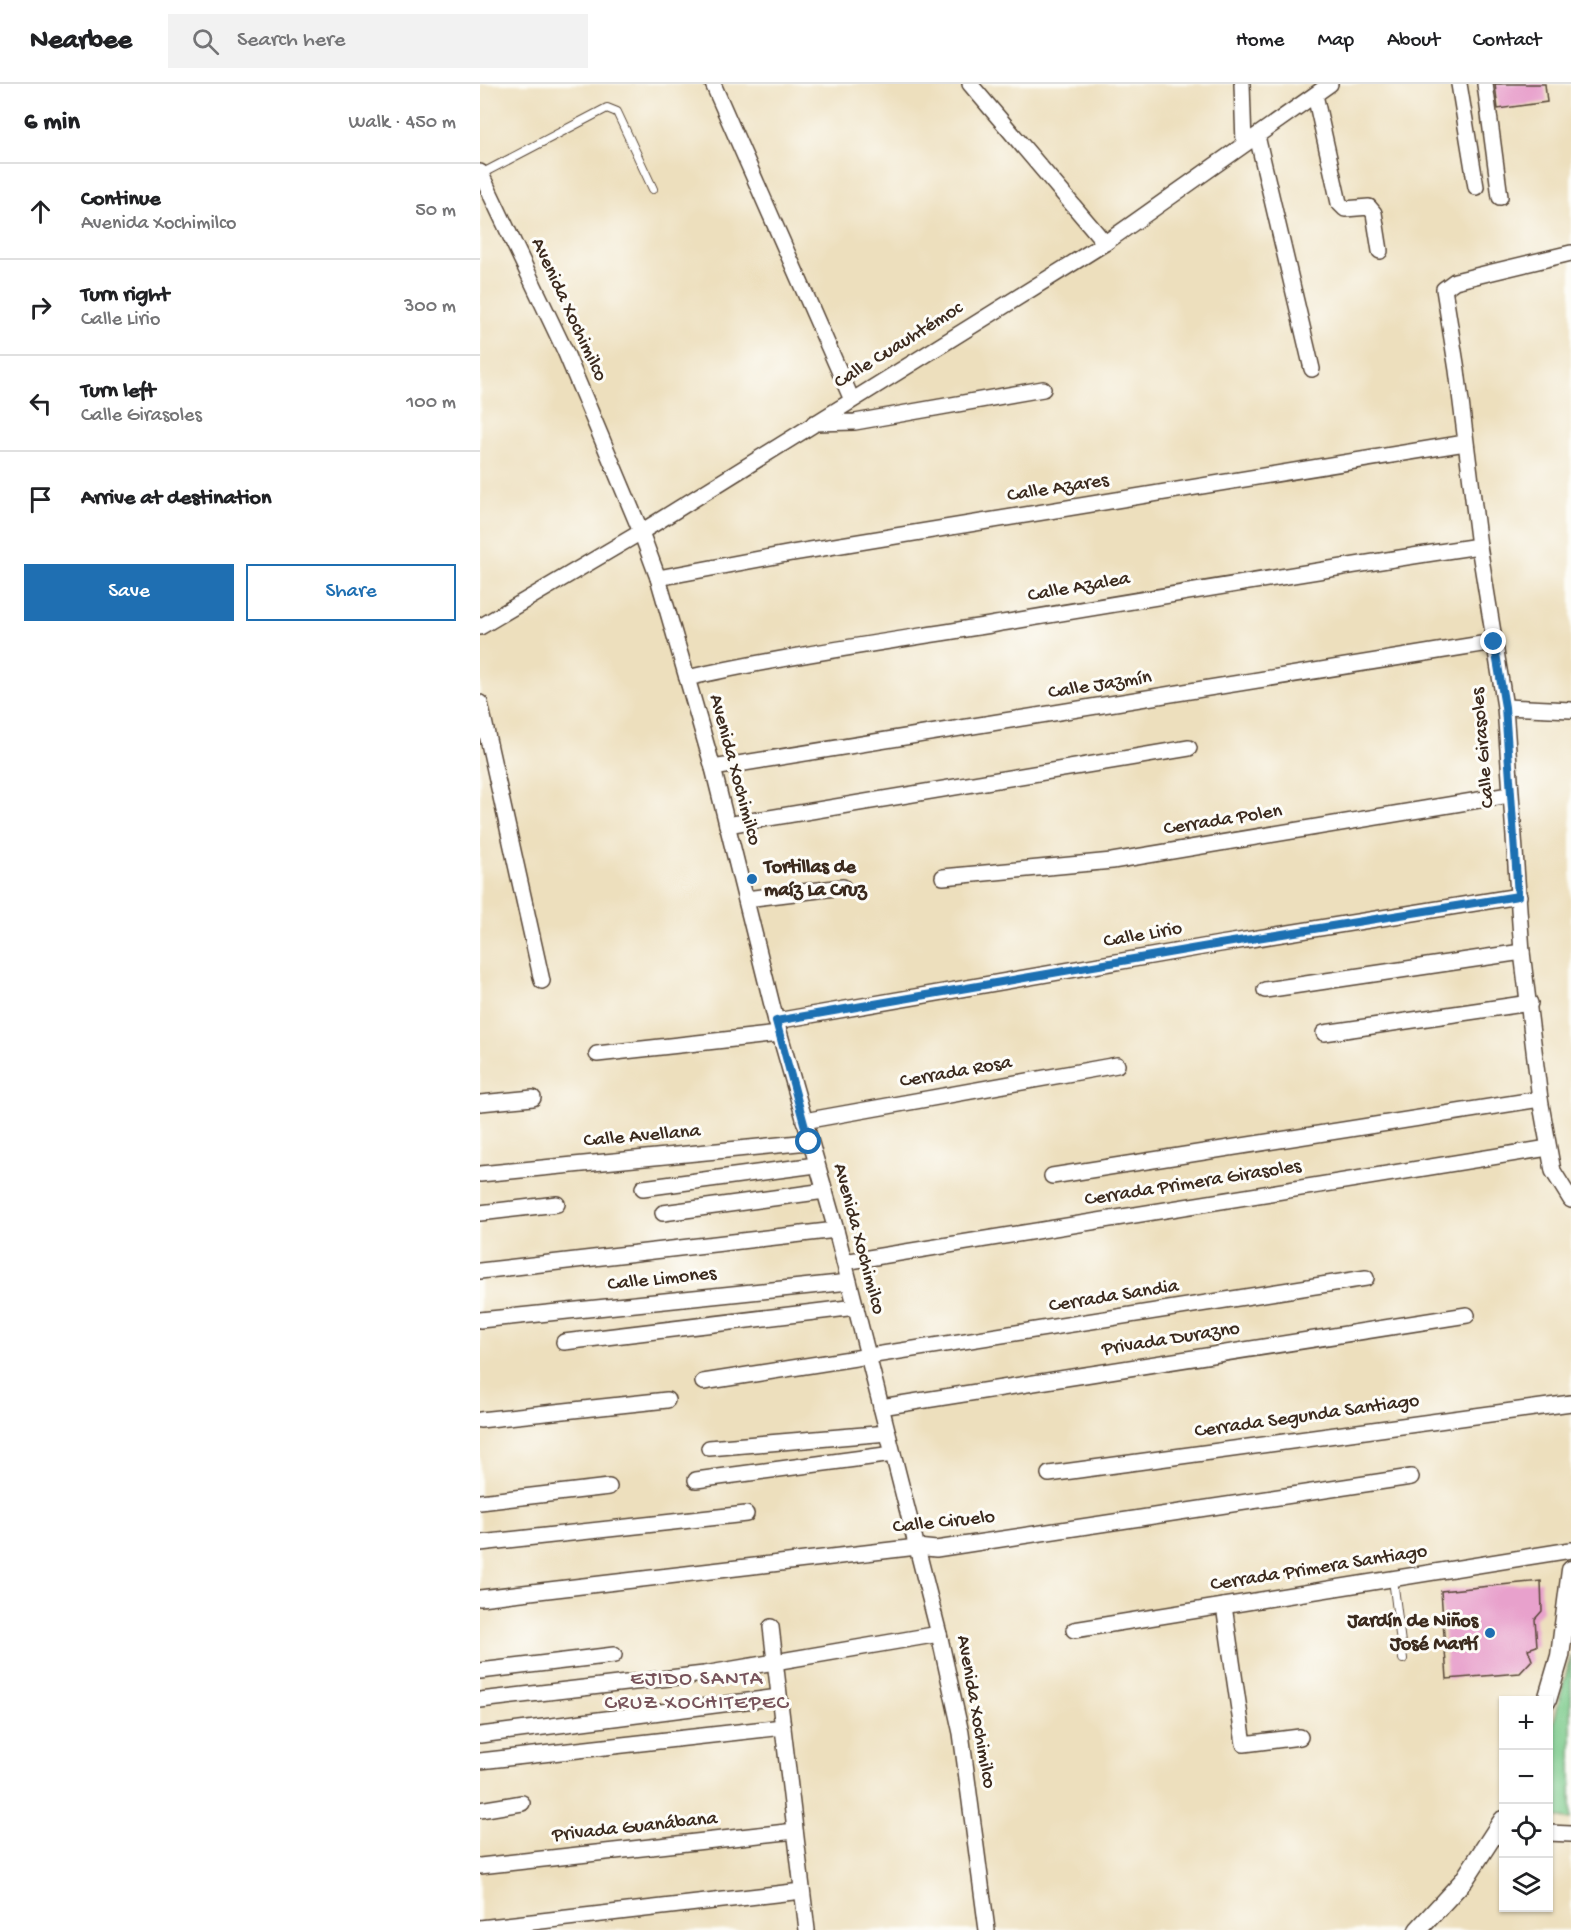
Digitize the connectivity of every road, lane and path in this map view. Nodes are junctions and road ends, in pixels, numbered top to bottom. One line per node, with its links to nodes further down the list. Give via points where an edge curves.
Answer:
1 (713, 84): 19 (street)
2 (1242, 84): 9 (street)
3 (1330, 84): 7 (street, Calle Cuauhtémoc)
4 (1459, 84): 11 (street)
5 (1485, 84): 13 (street)
6 (978, 87): 14 (street)
7 (1315, 94): 8 (street, Calle Cuauhtémoc); 15 (street, via 1339,203 1345,209 1369,207 1374,213)
8 (1257, 136): 9 (street, Calle Cuauhtémoc); 17 (street)
9 (1244, 144): 14 (street, Calle Cuauhtémoc)
10 (481, 173): 12 (lane, via 607,108 617,112); 22 (street, Avenida Xochimilco, via 565,351)
11 (1476, 187)
12 (653, 189)
13 (1500, 197)
14 (1105, 243): 19 (street, Calle Cuauhtémoc)
15 (1380, 251)
16 (1571, 253): 21 (street, Calle Girasoles, via 1455,281 1444,289)
17 (1312, 369)
18 (1042, 389): 20 (street, via 855,422)
19 (852, 400): 20 (street, Calle Cuauhtémoc)
20 (814, 423): 22 (street, Calle Cuauhtémoc)
21 (1465, 443): 23 (street, Calle Girasoles); 24 (street, Calle Azares)
22 (641, 532): 24 (street, Avenida Xochimilco); 25 (street, Calle Cuauhtémoc)
23 (1479, 546): 26 (street, Calle Girasoles); 27 (street, Calle Azalea, via 901,638)
24 (658, 578): 27 (street, Avenida Xochimilco)
25 (480, 627)
26 (1494, 642): 29 (street, Calle Girasoles); 32 (street, Calle Jazmín)
27 (687, 678): 32 (street, Avenida Xochimilco)
28 (480, 703): 40 (street)
29 (1505, 707): 30 (street); 33 (street, Calle Girasoles)
30 (1571, 710)
31 (1189, 748): 34 (street)
32 (713, 768): 34 (street, Avenida Xochimilco)
33 (1509, 795): 35 (street, Cerrada Polen, via 1112,861); 37 (street, Calle Girasoles)
34 (727, 825): 38 (street, Avenida Xochimilco)
35 (943, 877)
36 (843, 887): 38 (street)
37 (1518, 896): 39 (street, Calle Girasoles); 43 (street, Calle Lirio, via 1220,944)
38 (746, 899): 43 (street, Avenida Xochimilco)
39 (1522, 952): 41 (street); 42 (street, Calle Girasoles)
40 (542, 981)
41 (1266, 990)
42 (1530, 1003): 44 (street); 48 (street, Calle Girasoles)
43 (778, 1028): 45 (street, Calle Lirio); 50 (street, Avenida Xochimilco)
44 (1324, 1033)
45 (597, 1054)
46 (1117, 1065): 50 (street, Cerrada Rosa)
47 (533, 1098): 49 (street)
48 (1540, 1099): 52 (street, Calle Girasoles); 55 (street, Cerrada Primera Girasoles)
49 (480, 1103)
50 (804, 1121): 51 (street, Avenida Xochimilco)
51 (809, 1142): 53 (street, Avenida Xochimilco); 54 (street, Calle Avellana)
52 (1548, 1148): 58 (street, Calle Girasoles, via 1553,1171); 63 (street, Cerrada Primera Girasoles)
53 (816, 1165): 56 (street); 57 (street, Avenida Xochimilco)
54 (480, 1174)
55 (1052, 1176)
56 (643, 1188)
57 (825, 1191): 61 (street); 62 (street, Avenida Xochimilco)
58 (1571, 1200)
59 (557, 1204): 60 (street)
60 (480, 1213)
61 (663, 1213)
62 (836, 1230): 63 (street, Avenida Xochimilco); 64 (street)
63 (844, 1262): 66 (street, Avenida Xochimilco)
64 (480, 1271)
65 (1366, 1278): 71 (street, Cerrada Sandia)
66 (849, 1282): 67 (street, Avenida Xochimilco); 69 (street, Calle Limones)
67 (856, 1307): 70 (street); 71 (street, Avenida Xochimilco)
68 (1467, 1316): 75 (street, Privada Durazno)
69 (480, 1320)
70 (564, 1342)
71 (868, 1356): 72 (street, Cerrada Sandia); 75 (street, Avenida Xochimilco)
72 (703, 1382)
73 (667, 1400): 76 (street)
74 (1571, 1403): 80 (street, Cerrada Segunda Santiago)
75 (881, 1407): 77 (street, Avenida Xochimilco)
76 (480, 1420)
77 (888, 1433): 78 (street); 79 (street, Avenida Xochimilco)
78 (709, 1448)
79 (893, 1454): 82 (street); 87 (street, Avenida Xochimilco)
80 (1049, 1474)
81 (1411, 1477): 87 (street, Calle Ciruelo, via 936,1549)
82 (696, 1480)
83 (609, 1487): 84 (street)
84 (480, 1502)
85 (746, 1514): 86 (street)
86 (480, 1543)
87 (917, 1547): 91 (street, Calle Ciruelo); 95 (street, Avenida Xochimilco)
88 (1571, 1550): 90 (street, Cerrada Primera Santiago)
89 (1571, 1570): 100 (street, via 1560,1656)
90 (1393, 1579): 92 (street, Cerrada Primera Santiago); 97 (lane)
91 (480, 1598)
92 (1224, 1606): 94 (street, Cerrada Primera Santiago); 105 (street, via 1244,1744)
93 (771, 1627): 98 (street)
94 (1074, 1630)
95 (939, 1634): 98 (street); 117 (street, Avenida Xochimilco, via 961,1734)
96 (614, 1655): 99 (street)
97 (1403, 1659)
98 (776, 1663): 101 (street); 102 (street)
99 (480, 1671)
100 (1548, 1696)
101 (779, 1697): 103 (street); 104 (street)
102 (480, 1700)
103 (783, 1727): 106 (street); 109 (street)
104 (480, 1735)
105 (1300, 1737)
106 (480, 1761)
107 (522, 1803): 108 (street)
108 (480, 1810)
109 (795, 1831): 113 (street, Privada Guanábana); 114 (street)
110 (1499, 1831): 118 (street, via 1464,1881)
111 (1553, 1833): 112 (street)
112 (1571, 1834)
113 (480, 1866)
114 (802, 1891): 115 (street); 116 (street)
115 (480, 1928)
116 (807, 1930)
117 (987, 1930)
118 (1418, 1930)

